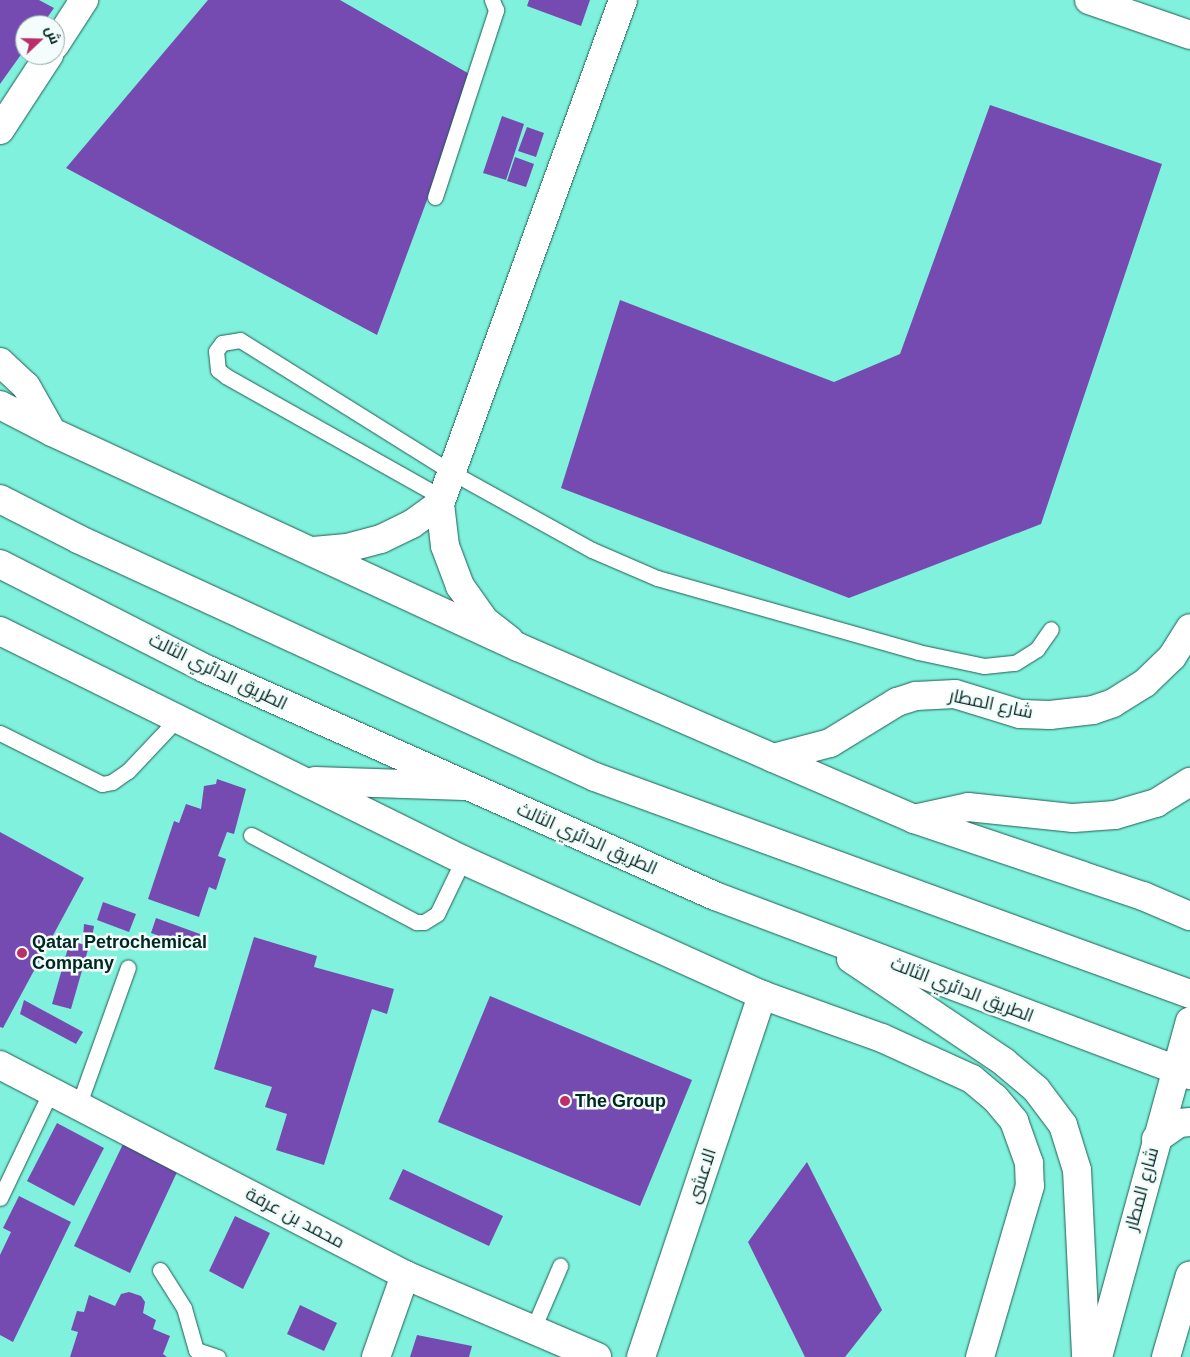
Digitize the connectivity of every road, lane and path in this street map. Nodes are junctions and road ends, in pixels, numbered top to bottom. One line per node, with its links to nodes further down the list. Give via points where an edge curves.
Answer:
1 (84, 0): 5 (main road)
2 (492, 0): 9 (lane, via 496,10)
3 (623, 0): 13 (main road)
4 (1089, 0): 6 (main road)
5 (65, 30)
6 (1190, 35)
7 (42, 65): 8 (main road)
8 (0, 130)
9 (435, 197)
10 (0, 362): 12 (main road, via 26,386)
11 (0, 405): 12 (main road)
12 (52, 432): 15 (main road)
13 (445, 492): 13 (lane, via 240,340 230,340 216,351 218,370 226,376); 15 (main road, via 412,524 381,539 347,548); 18 (lane, via 657,578 918,652 984,666 1015,663 1036,649); 20 (main road, via 445,546 460,586 485,620)
14 (0, 499): 33 (main road, via 595,777)
15 (313, 550): 20 (main road)
16 (0, 564): 26 (main road, الطريق الدائري الثالث, via 206,669)
17 (1190, 628): 23 (main road, شارع المطار, via 1172,657 1145,683 1113,703 1093,710 1050,715 1020,714 955,694 916,696 897,702 830,744)
18 (1051, 629)
19 (0, 631): 21 (main road)
20 (518, 647): 23 (main road)
21 (178, 718): 22 (lane, via 128,772 102,784); 24 (main road)
22 (0, 733)
23 (774, 758): 27 (main road)
24 (306, 780): 26 (main road); 29 (main road)
25 (1190, 782): 27 (main road, via 1156,803 1115,815 1073,818 968,808)
26 (464, 786): 31 (main road, الطريق الدائري الثالث, via 714,896)
27 (914, 819): 30 (main road, via 1143,896)
28 (251, 835): 29 (lane, via 416,922 424,922 437,914)
29 (464, 860): 34 (main road)
30 (1190, 916)
31 (812, 934): 37 (main road, الطريق الدائري الثالث); 54 (main road, via 1004,1062 1036,1089 1054,1111 1072,1147 1077,1170)
32 (128, 968): 39 (lane)
33 (1190, 994)
34 (762, 995): 52 (main road, الاعشى); 53 (main road, via 946,1065 972,1079 995,1098 1014,1121 1025,1148 1030,1186)
35 (1190, 1021): 37 (main road, شارع المطار)
36 (0, 1065): 38 (main road, محمد بن عرفة)
37 (1185, 1066): 41 (main road, شارع المطار)
38 (51, 1091): 39 (main road, محمد بن عرفة); 42 (lane)
39 (78, 1104): 45 (main road, محمد بن عرفة)
40 (1190, 1122): 41 (main road, via 1179,1123)
41 (1156, 1139): 55 (main road, شارع المطار)
42 (0, 1198)
43 (560, 1266): 47 (lane)
44 (160, 1270): 48 (lane, via 184,1308)
45 (405, 1275): 47 (main road, محمد بن عرفة); 50 (main road)
46 (1190, 1275): 56 (main road)
47 (533, 1329): 51 (main road, محمد بن عرفة)
48 (195, 1353): 49 (lane)
49 (218, 1357)
50 (376, 1357)
51 (597, 1357)
52 (642, 1357)
53 (980, 1357)
54 (1086, 1357)
55 (1098, 1357)
56 (1166, 1357)

